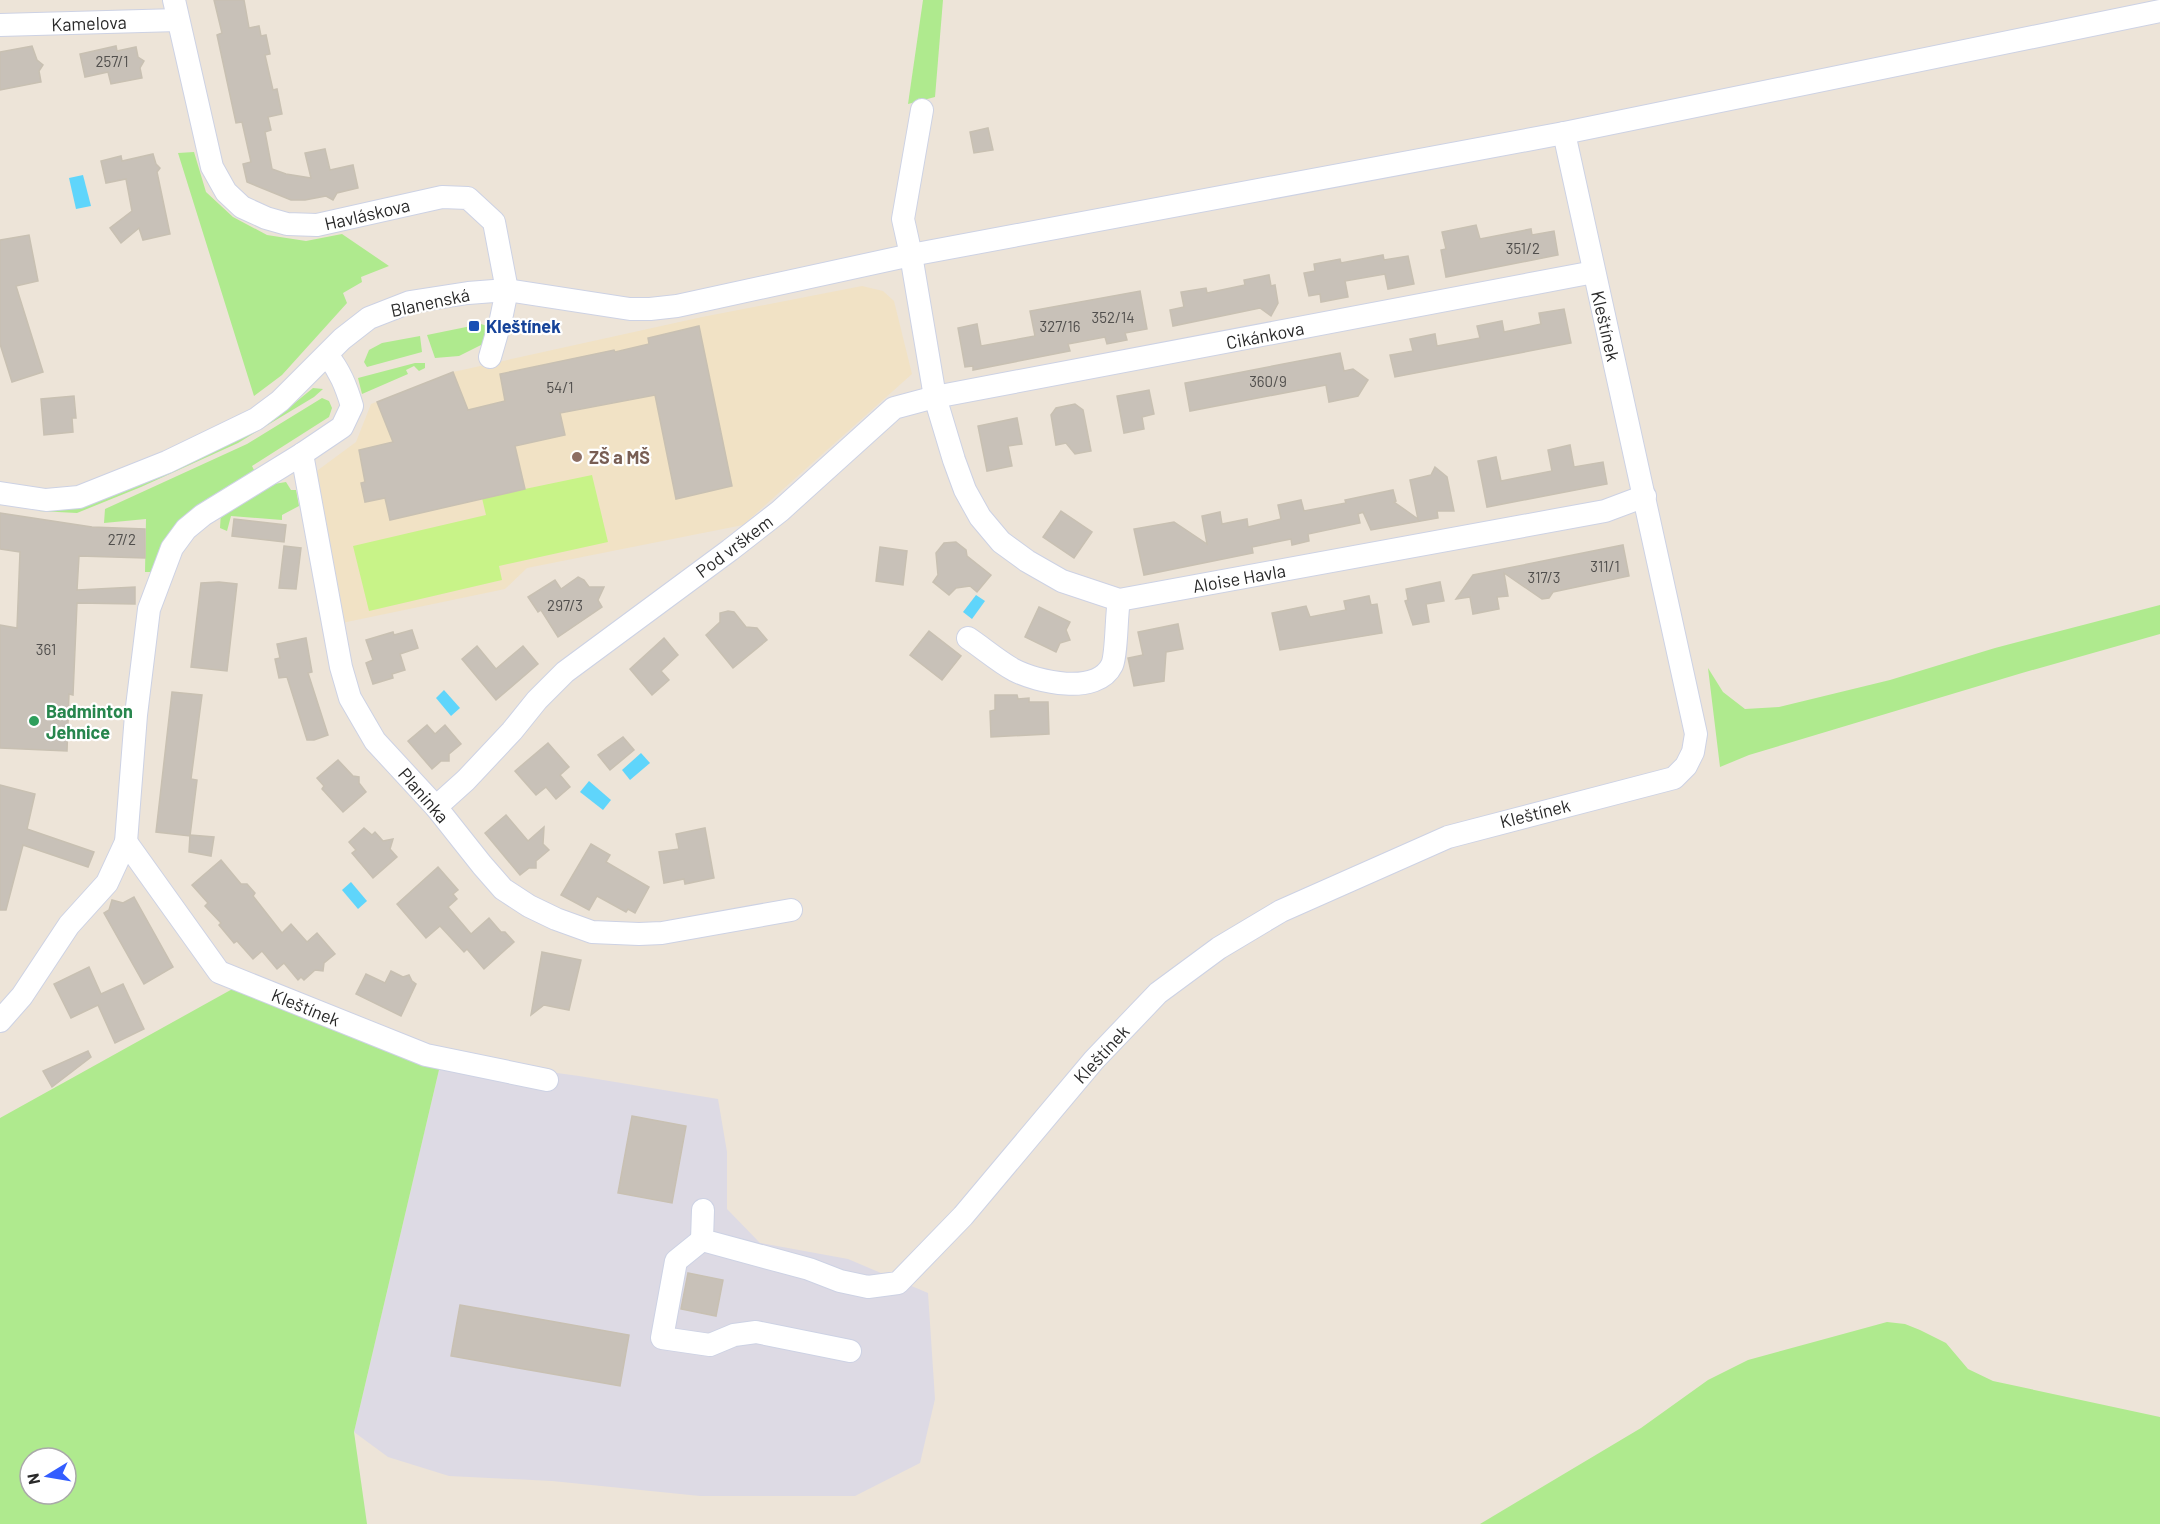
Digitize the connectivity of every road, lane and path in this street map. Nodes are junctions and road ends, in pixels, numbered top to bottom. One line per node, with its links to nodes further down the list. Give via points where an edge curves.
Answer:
1 (176, 10): 3 (street, Kamelova); 8 (street, Havláskova, via 212,167 226,192 242,207 288,224 316,225 442,197 468,198 494,222)
2 (2160, 11): 5 (street, Blanenská)
3 (0, 25)
4 (922, 110): 6 (street, via 903,219)
5 (1564, 133): 6 (street, Blanenská); 7 (street, Kleštínek)
6 (911, 255): 8 (street, Blanenská, via 650,309); 11 (street)
7 (1594, 272): 11 (street, Cikánkova); 14 (street, Kleštínek)
8 (507, 290): 9 (street, Blanenská, via 434,297 388,309 369,318); 10 (street)
9 (327, 355): 12 (street, via 341,374 352,406 342,427); 13 (street, Blanenská, via 256,419 167,462 79,496 46,500)
10 (490, 357)
11 (935, 397): 15 (street, Aloise Havla, via 965,490 980,517 1001,542 1062,581); 17 (street, Pod vrškem, via 894,408 772,517 565,672 466,780)
12 (302, 454): 17 (street, Planinka, via 350,698 375,741); 18 (street, via 202,515 172,548 148,609)
13 (0, 493)
14 (1645, 496): 15 (street, Aloise Havla, via 1590,514); 23 (street, Kleštínek, via 1696,734 1693,752 1674,778 1448,837 1281,911 1219,948 1158,993 1072,1085 963,1216 898,1283 868,1287 840,1281)
15 (1119, 600): 16 (street, via 1112,665 1100,678 1078,685 1039,680 1013,670)
16 (968, 638)
17 (436, 807): 19 (street, Planinka, via 503,890 556,919 592,932 662,933 738,909)
18 (126, 842): 20 (street, via 107,883 69,925 22,996); 21 (street, Kleštínek, via 219,972 426,1055)
19 (791, 910)
20 (0, 1021)
21 (547, 1080)
22 (703, 1210): 23 (street)
23 (702, 1240): 24 (street, via 676,1261 662,1338 710,1346 734,1335 756,1332)
24 (850, 1351)

